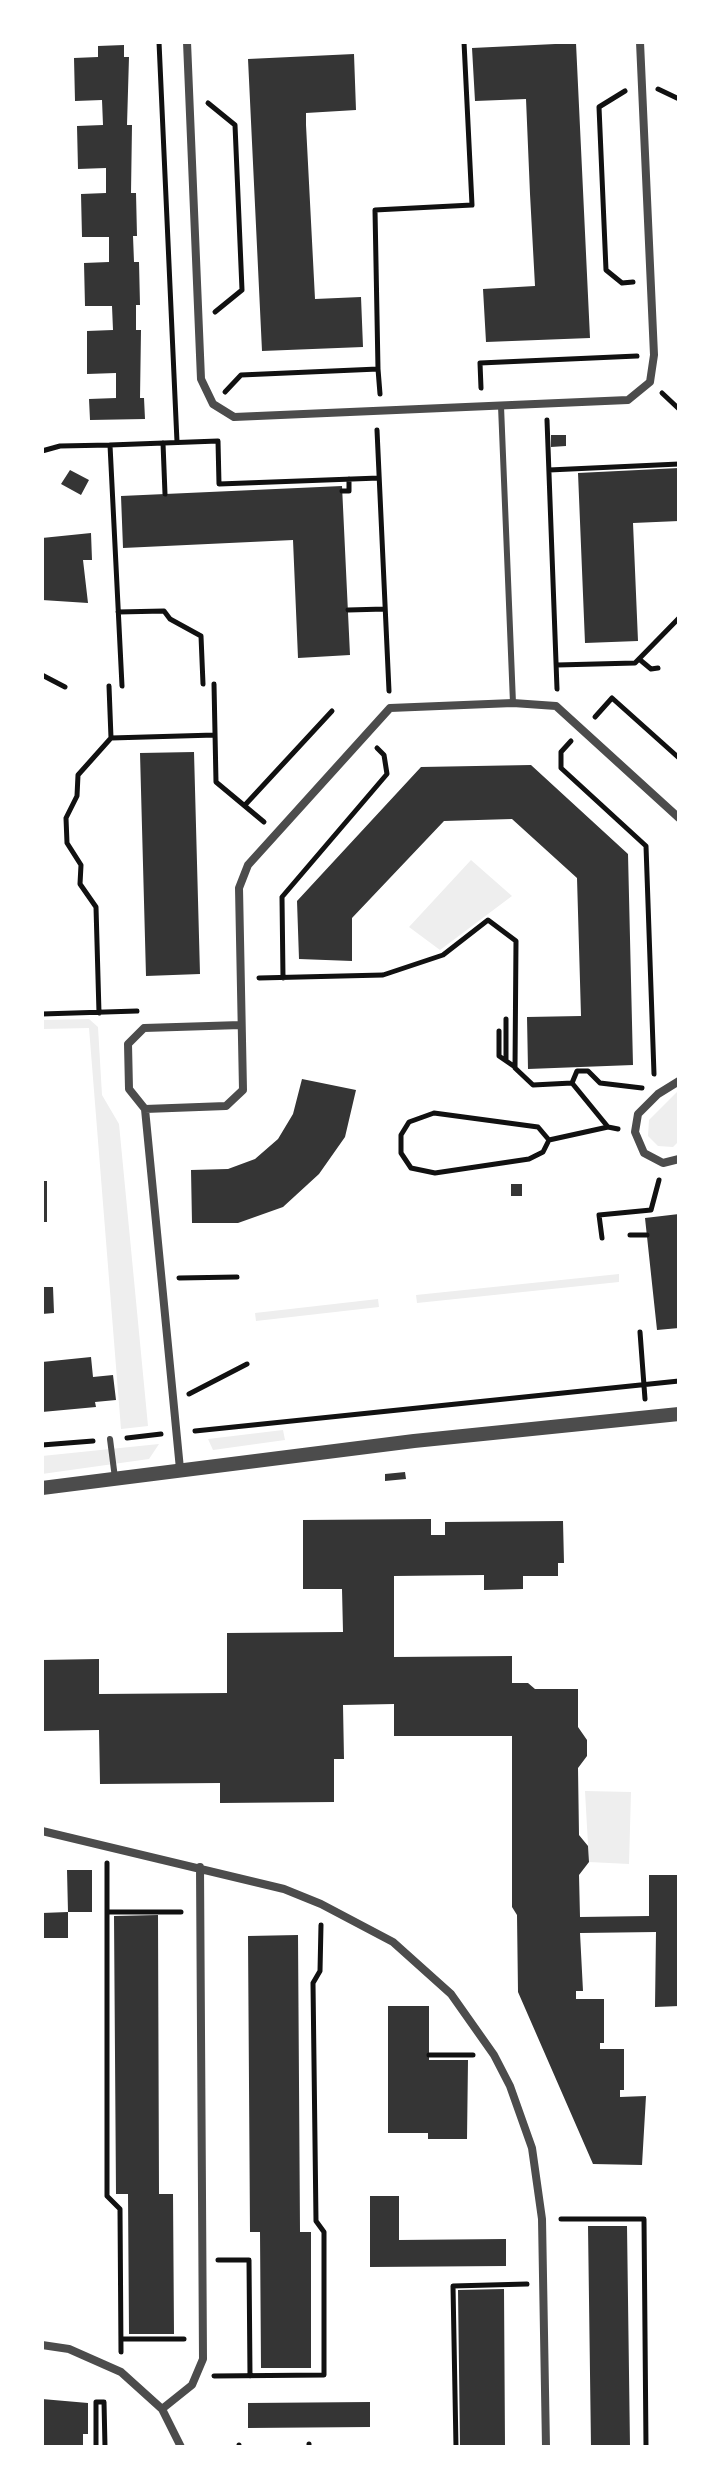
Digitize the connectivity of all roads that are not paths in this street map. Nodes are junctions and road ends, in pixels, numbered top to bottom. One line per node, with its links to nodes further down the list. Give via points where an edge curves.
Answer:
1 (187, 42): 3 (street, via 201,379 213,404 234,417)
2 (640, 42): 3 (street, via 654,355 650,382 628,400)
3 (501, 406): 4 (lane)
4 (513, 703): 5 (street, via 556,706); 6 (street, via 390,708 248,865 239,888)
5 (679, 818)
6 (241, 1025): 8 (street, via 243,1090 226,1106); 8 (street, via 144,1028 128,1044 128,1059 129,1089)
7 (679, 1081): 9 (street, via 638,1114 635,1132 644,1153 663,1163)
8 (145, 1109): 12 (street)
9 (679, 1159)
10 (679, 1414): 12 (street)
11 (110, 1439): 13 (lane)
12 (180, 1469): 13 (street)
13 (115, 1478): 14 (street)
14 (42, 1488)
15 (42, 1831): 16 (street)
16 (200, 1867): 18 (street, via 203,2340 199,2374); 20 (street, via 284,1889 360,1921 422,1964 451,1994 494,2055 532,2148 542,2219)
17 (42, 2345): 18 (street, via 69,2349 121,2372)
18 (162, 2409): 19 (street)
19 (181, 2447)
20 (546, 2447)

